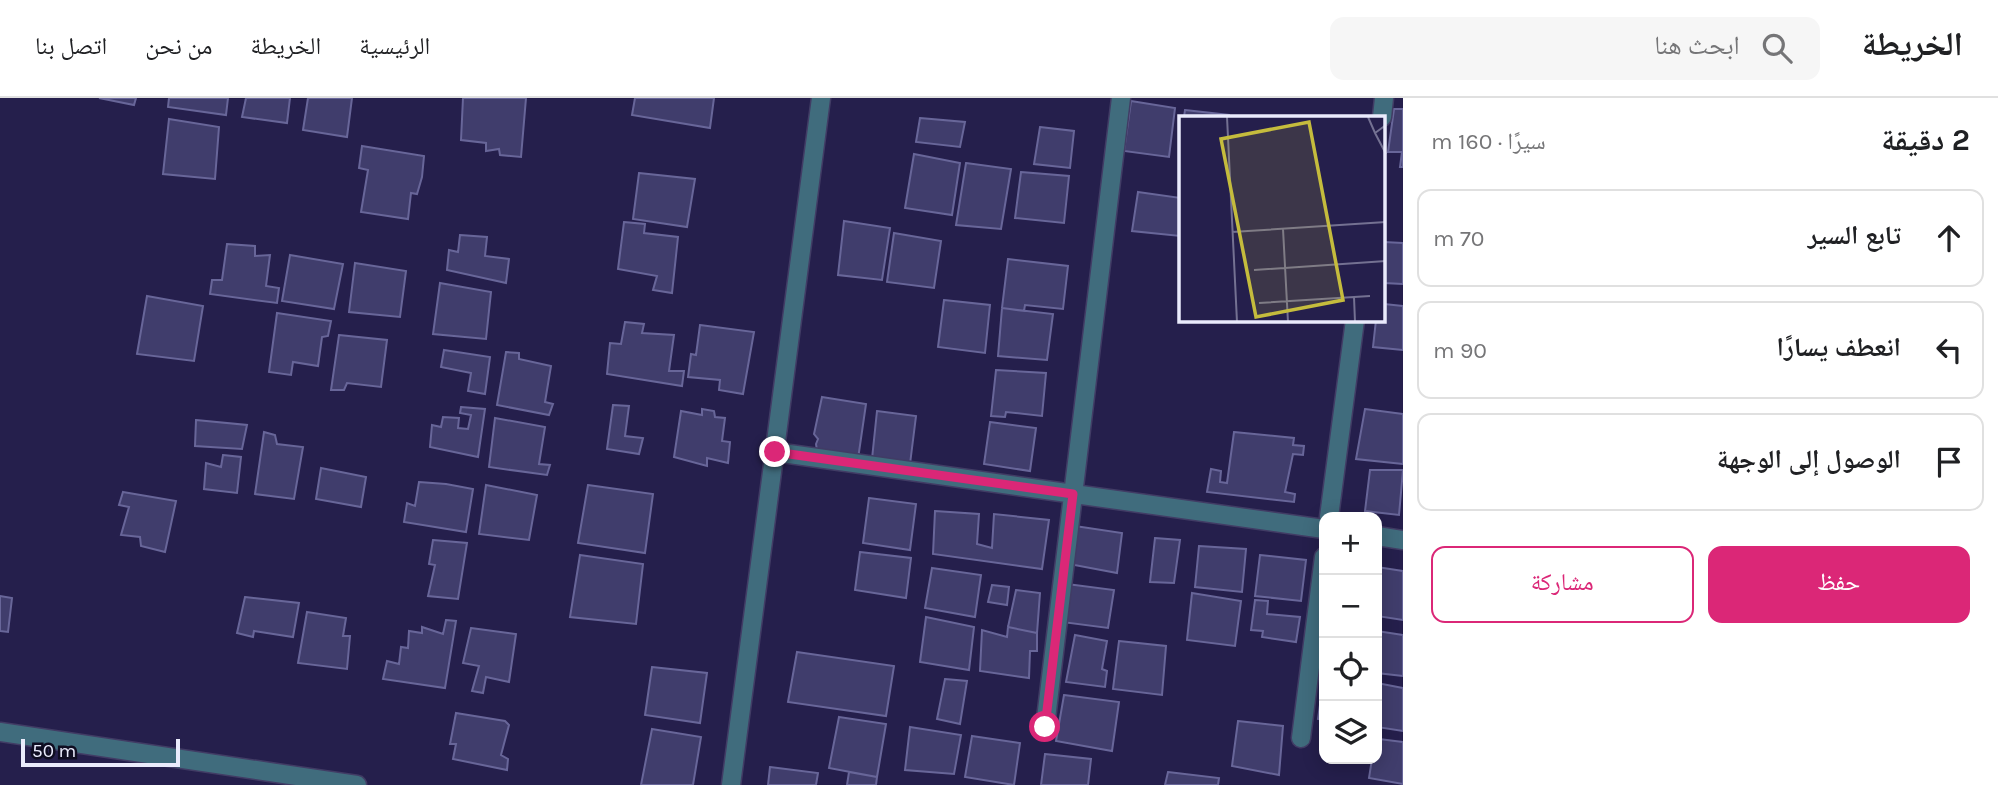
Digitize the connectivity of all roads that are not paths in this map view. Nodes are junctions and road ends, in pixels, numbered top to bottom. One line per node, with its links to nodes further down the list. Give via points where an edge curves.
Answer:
1 (821, 98): 6 (street)
2 (1121, 98): 7 (street)
3 (1384, 98): 4 (street)
4 (1382, 116)
5 (1355, 322): 8 (street)
6 (775, 452): 7 (street); 17 (street)
7 (1073, 494): 9 (street); 13 (street)
8 (1330, 512)
9 (1319, 528)
10 (1382, 537): 11 (street)
11 (1403, 540)
12 (1322, 575): 15 (street)
13 (1045, 727)
14 (0, 732): 16 (street)
15 (1301, 738)
16 (357, 785)
17 (731, 785)

